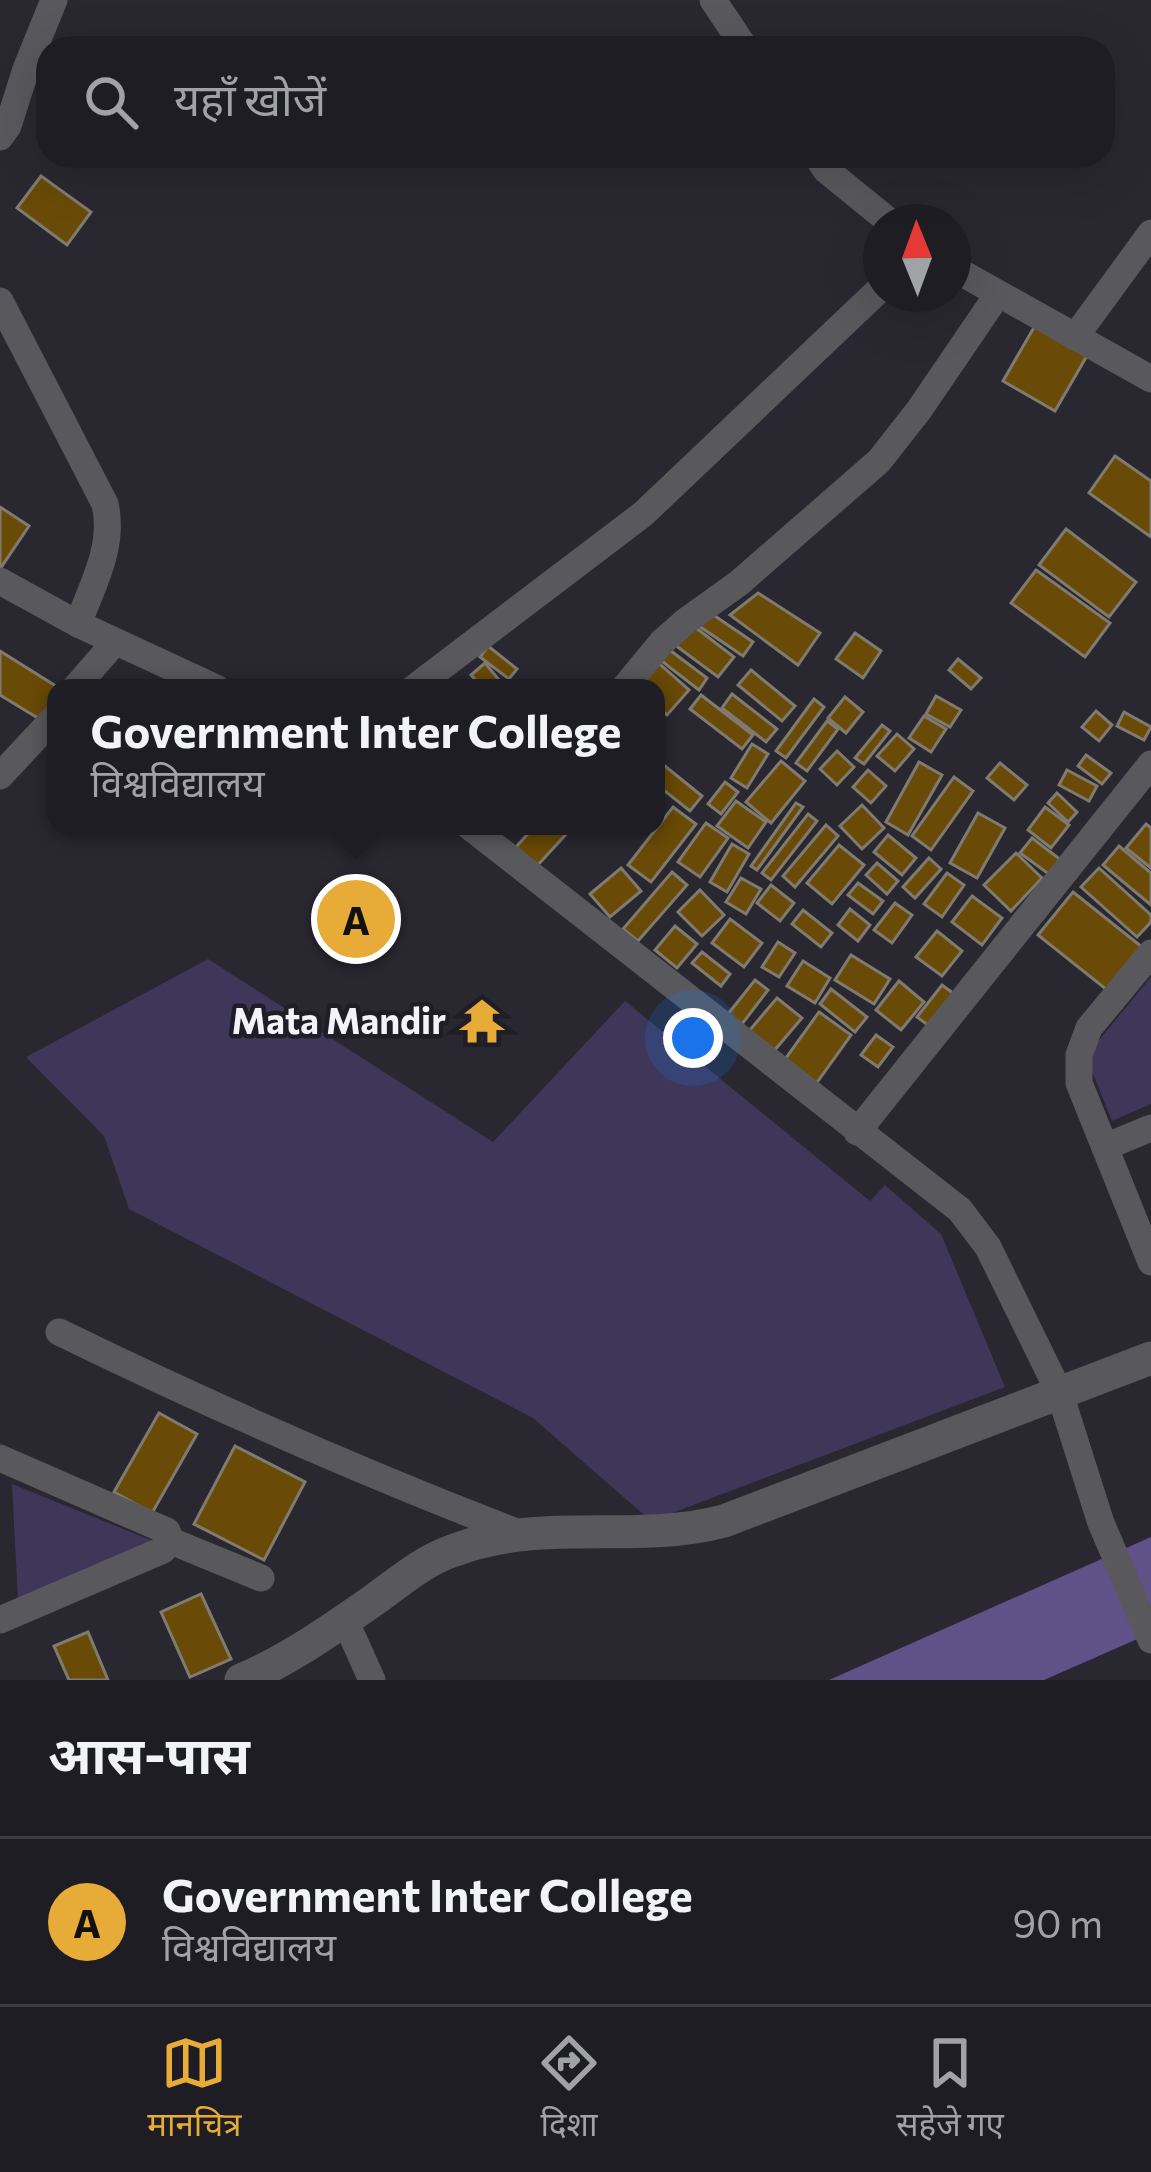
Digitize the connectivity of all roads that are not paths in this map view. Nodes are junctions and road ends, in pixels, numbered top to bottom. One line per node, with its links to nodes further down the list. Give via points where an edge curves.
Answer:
1 (54, 0): 3 (street)
2 (713, 0): 4 (street)
3 (39, 36)
4 (737, 36)
5 (36, 44): 6 (street)
6 (0, 137)
7 (825, 168): 8 (street)
8 (868, 204)
9 (1151, 233): 14 (street)
10 (971, 278): 11 (street)
11 (998, 294): 14 (street); 22 (street, via 879,460 662,642)
12 (0, 301): 17 (street, via 105,504 104,554)
13 (863, 305): 21 (street, via 643,514)
14 (1075, 337): 15 (street)
15 (1151, 379)
16 (0, 580): 17 (street)
17 (78, 624): 18 (street)
18 (115, 642): 19 (street); 20 (street)
19 (84, 679)
20 (196, 679)
21 (426, 679)
22 (631, 679)
23 (47, 726): 25 (street)
24 (1151, 764): 29 (street)
25 (0, 776)
26 (480, 835): 29 (street)
27 (1151, 953): 30 (street, via 1089,1028 1079,1054 1079,1083)
28 (1151, 1128): 30 (street)
29 (857, 1132): 34 (street, via 959,1210 988,1247)
30 (1105, 1147): 31 (street)
31 (1151, 1262)
32 (58, 1332): 36 (street)
33 (1151, 1358): 34 (street)
34 (1060, 1394): 36 (street, via 704,1526); 41 (street)
35 (0, 1458): 37 (street, via 167,1531)
36 (519, 1533): 40 (street, via 450,1551)
37 (171, 1541): 38 (street); 39 (street)
38 (261, 1578)
39 (0, 1620)
40 (345, 1620): 42 (street); 43 (street)
41 (1151, 1640)
42 (241, 1680)
43 (372, 1680)

